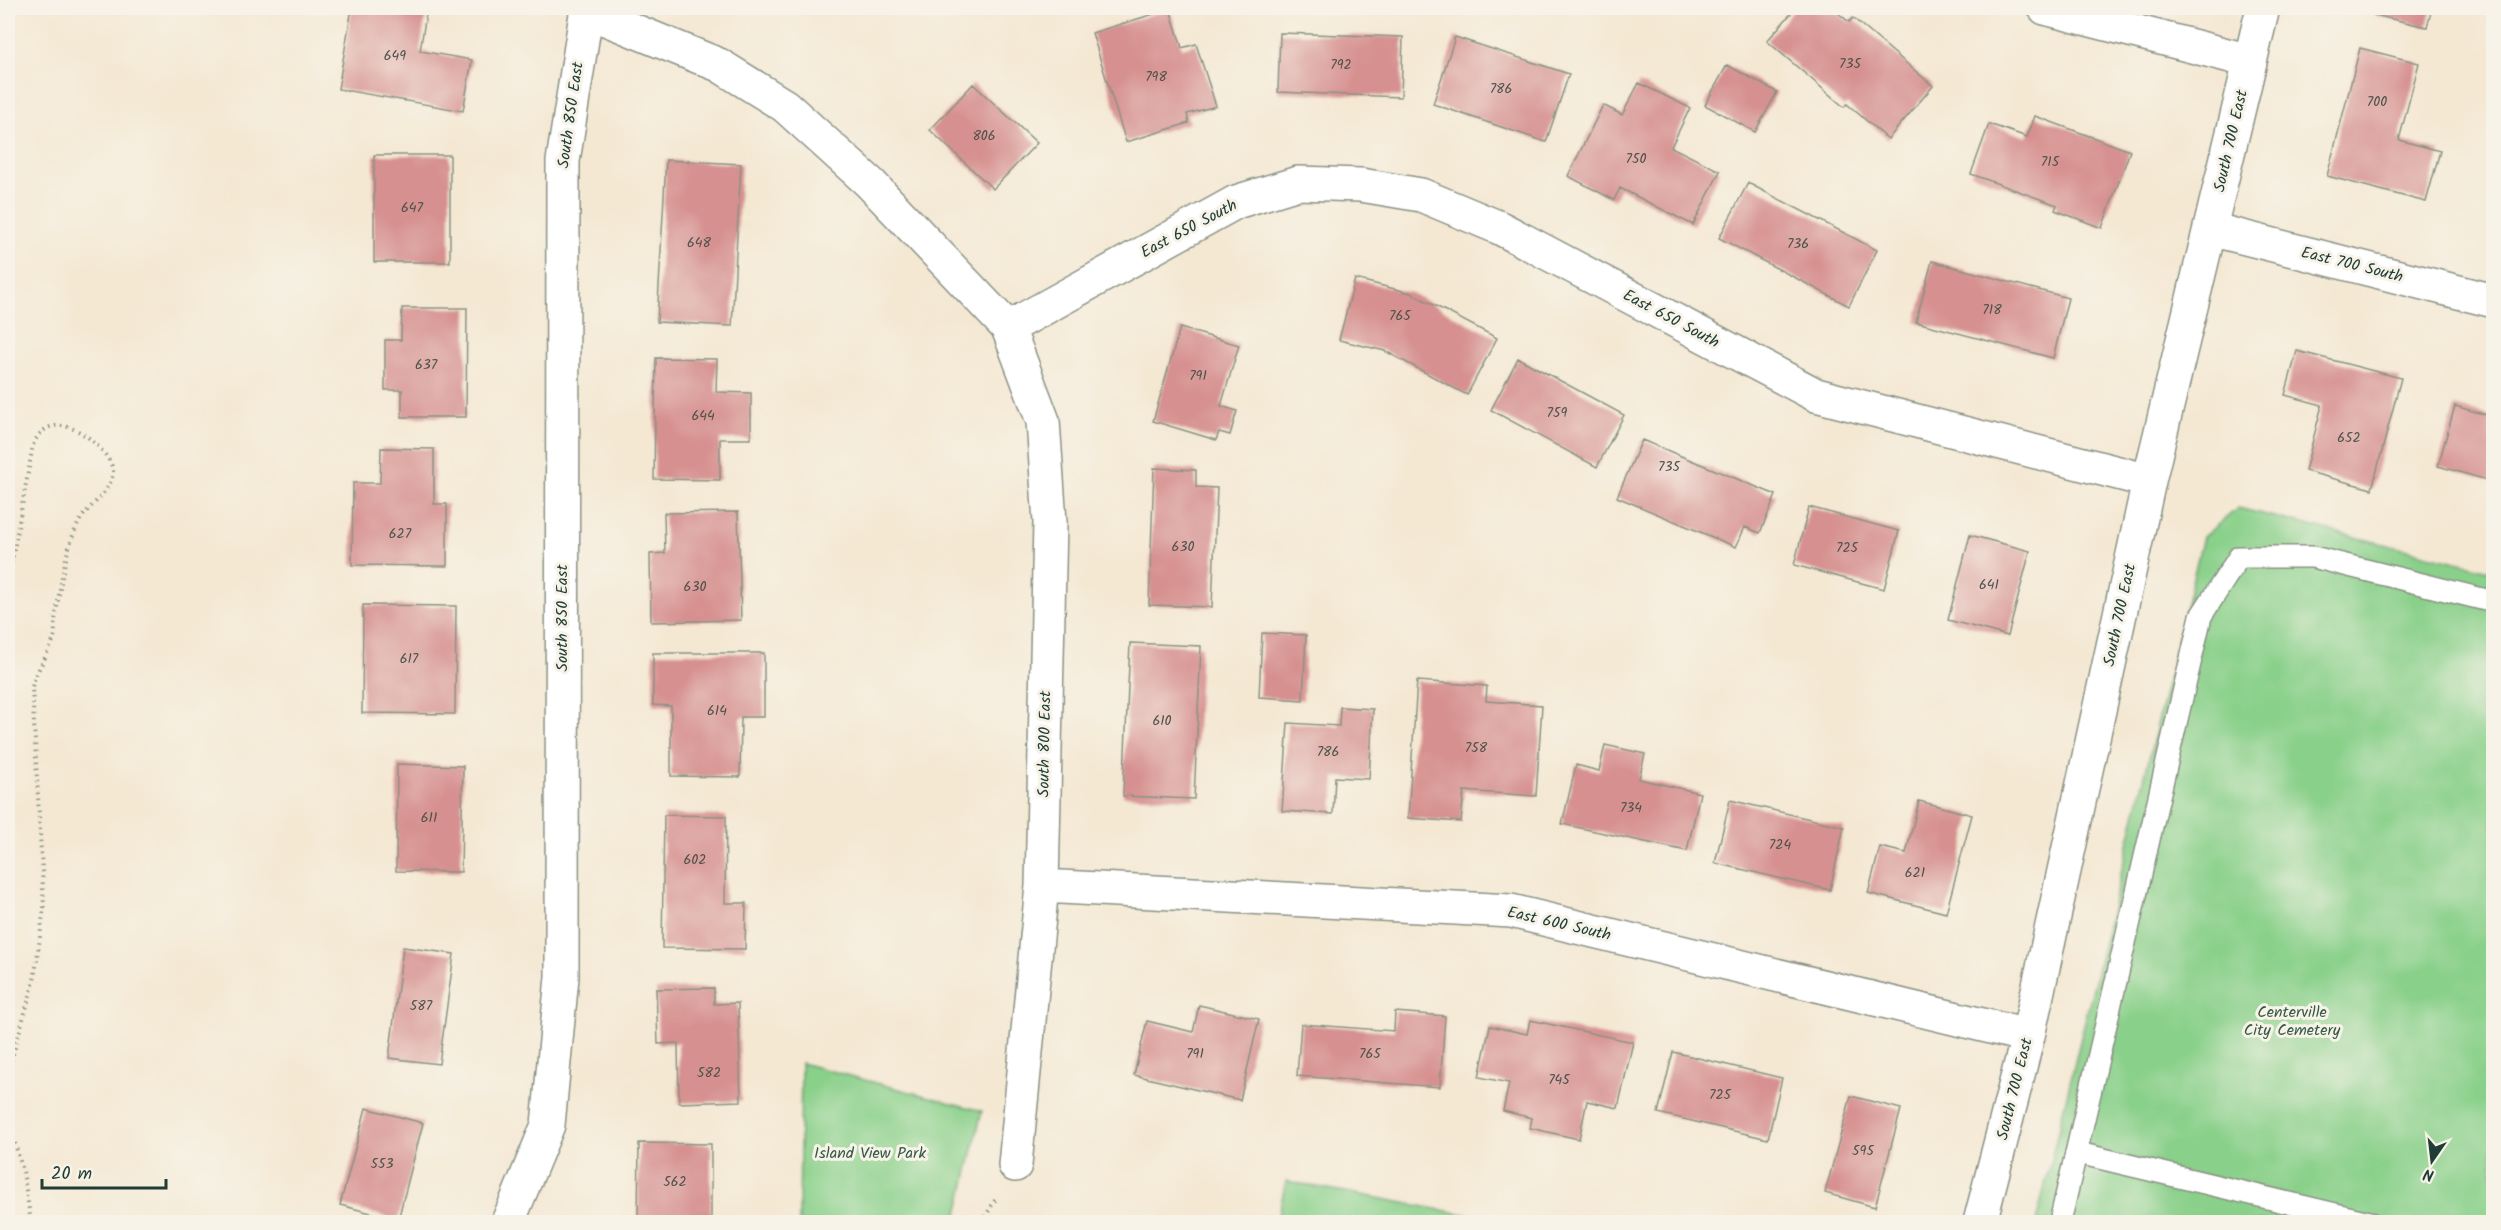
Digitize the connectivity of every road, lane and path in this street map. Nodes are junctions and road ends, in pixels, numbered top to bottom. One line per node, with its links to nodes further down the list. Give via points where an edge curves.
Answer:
1 (2045, 8): 4 (street)
2 (2263, 8): 4 (street, South 700 East)
3 (587, 9): 7 (street, via 719,65 785,106 870,183); 18 (street, South 850 East, via 563,161 561,977 548,1125)
4 (2250, 61): 5 (street, South 700 East)
5 (2210, 229): 6 (street, East 700 South); 8 (street, South 700 East)
6 (2493, 301)
7 (1008, 328): 8 (street, East 650 South, via 1236,202 1298,183 1361,185 1421,195 1500,228 1816,395); 11 (street, South 800 East, via 1043,421 1050,522)
8 (2149, 481): 12 (street, South 700 East)
9 (2493, 602): 15 (lane, via 2313,557 2239,556 2201,616)
10 (8, 640): 13 (path, via 13,610 10,572 33,445 38,434 48,427 67,425 107,455 113,472 76,530 59,594 54,640 35,673 32,687 44,907 34,981)
11 (1042, 886): 12 (street, East 600 South, via 1511,911); 16 (street, South 800 East)
12 (2028, 1036): 19 (street, South 700 East)
13 (8, 1072)
14 (8, 1120): 17 (path, via 23,1171)
15 (2078, 1153): 20 (lane); 21 (lane)
16 (1015, 1165)
17 (31, 1222)
18 (508, 1222)
19 (1980, 1222)
20 (2060, 1222)
21 (2369, 1222)

